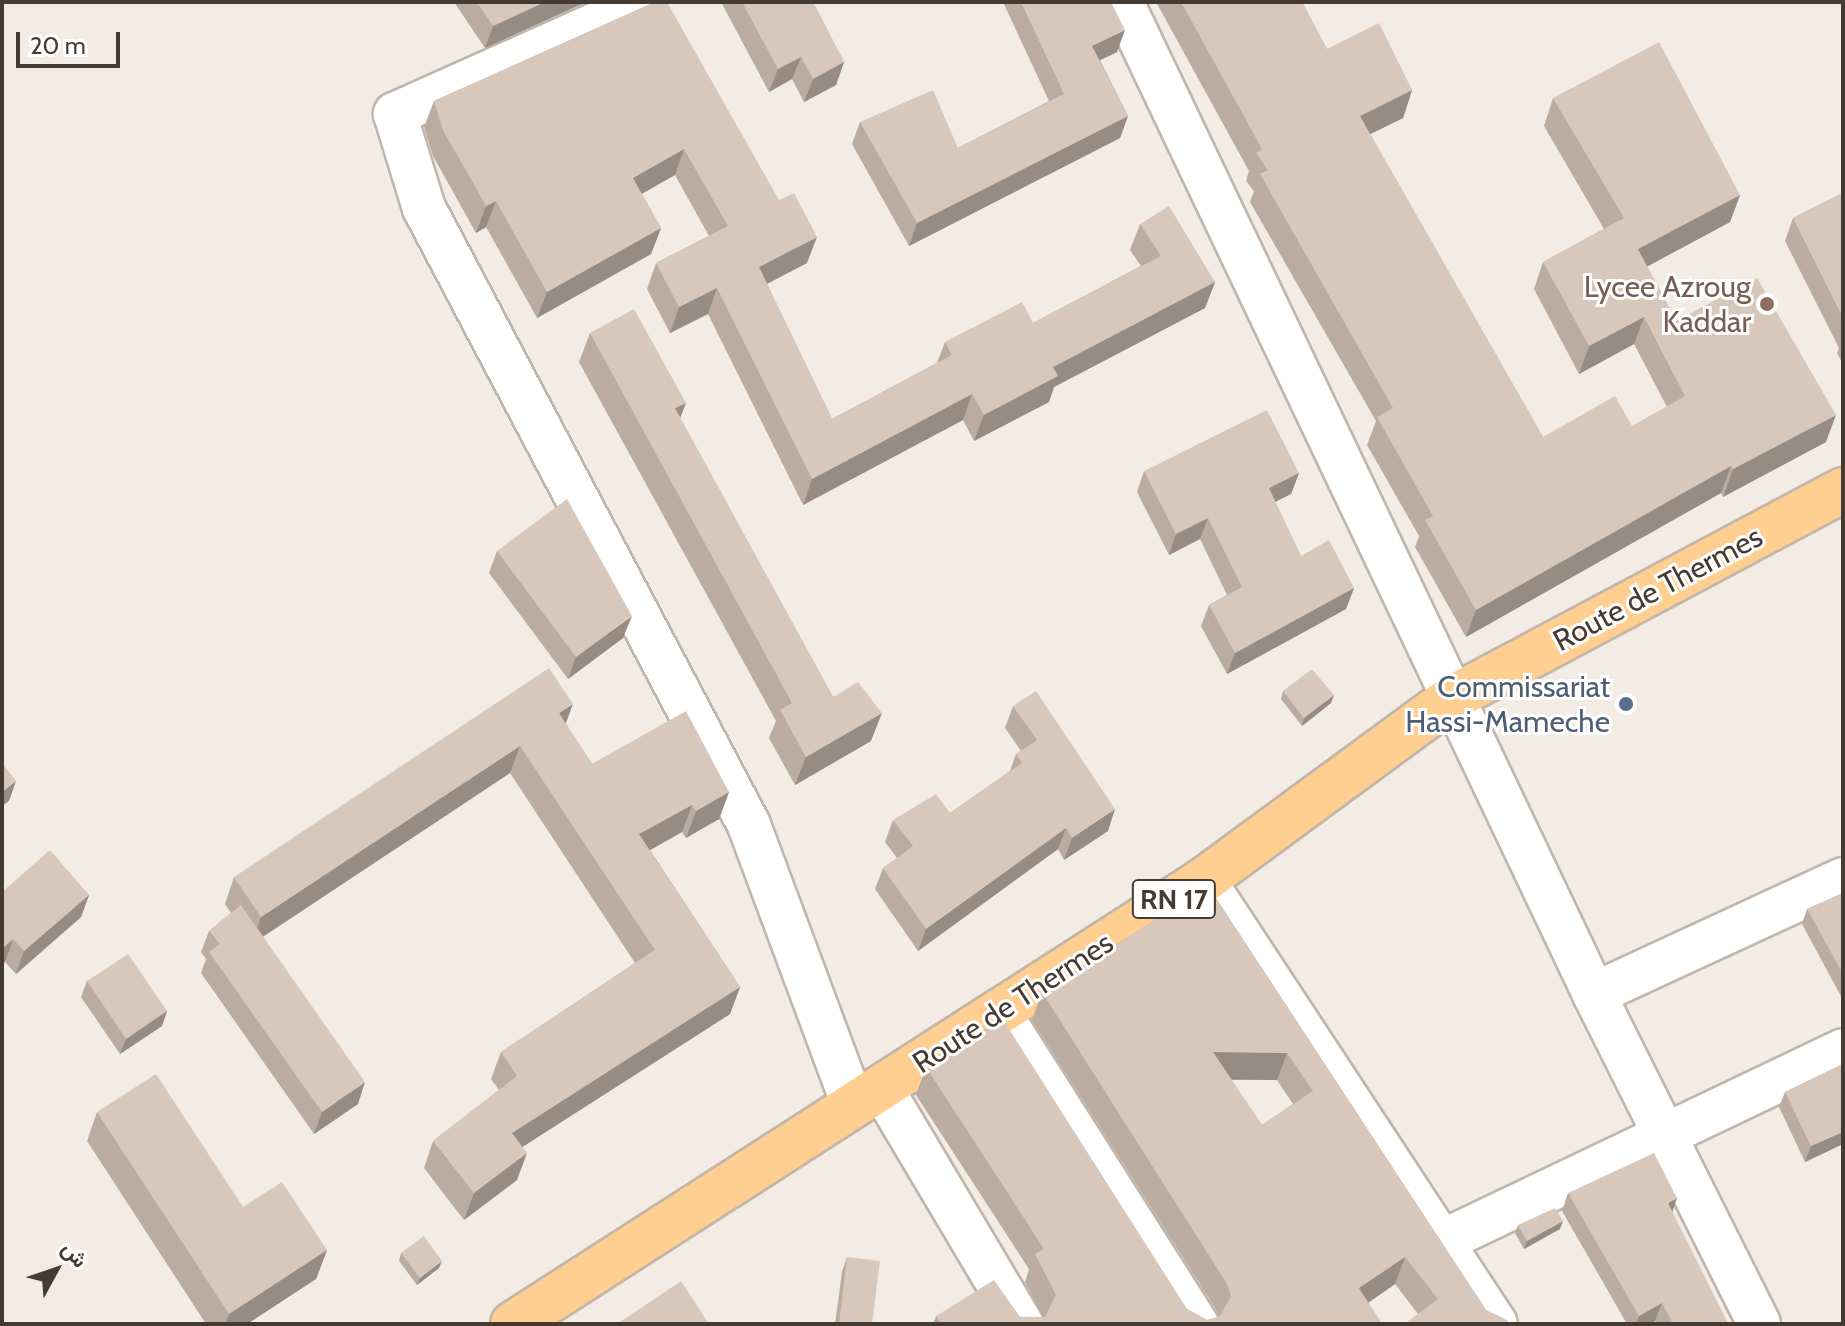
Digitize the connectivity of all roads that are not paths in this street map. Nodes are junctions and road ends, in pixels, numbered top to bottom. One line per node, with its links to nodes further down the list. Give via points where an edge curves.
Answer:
1 (645, 2): 10 (street, via 395,114 424,208 749,825)
2 (1122, 2): 4 (street)
3 (1840, 499): 4 (main road, Route de Thermes / RN 17)
4 (1452, 698): 6 (main road, Route de Thermes / RN 17); 7 (street)
5 (1843, 879): 7 (street)
6 (1204, 880): 8 (main road, Route de Thermes / RN 17); 12 (street)
7 (1594, 994): 11 (street)
8 (999, 1012): 10 (main road, Route de Thermes / RN 17); 15 (street)
9 (1843, 1050): 11 (street)
10 (867, 1096): 13 (main road, Route de Thermes / RN 17); 14 (street)
11 (1668, 1134): 12 (street); 17 (street)
12 (1445, 1240): 16 (street)
13 (513, 1324)
14 (1022, 1324)
15 (1197, 1324)
16 (1496, 1324)
17 (1759, 1324)

